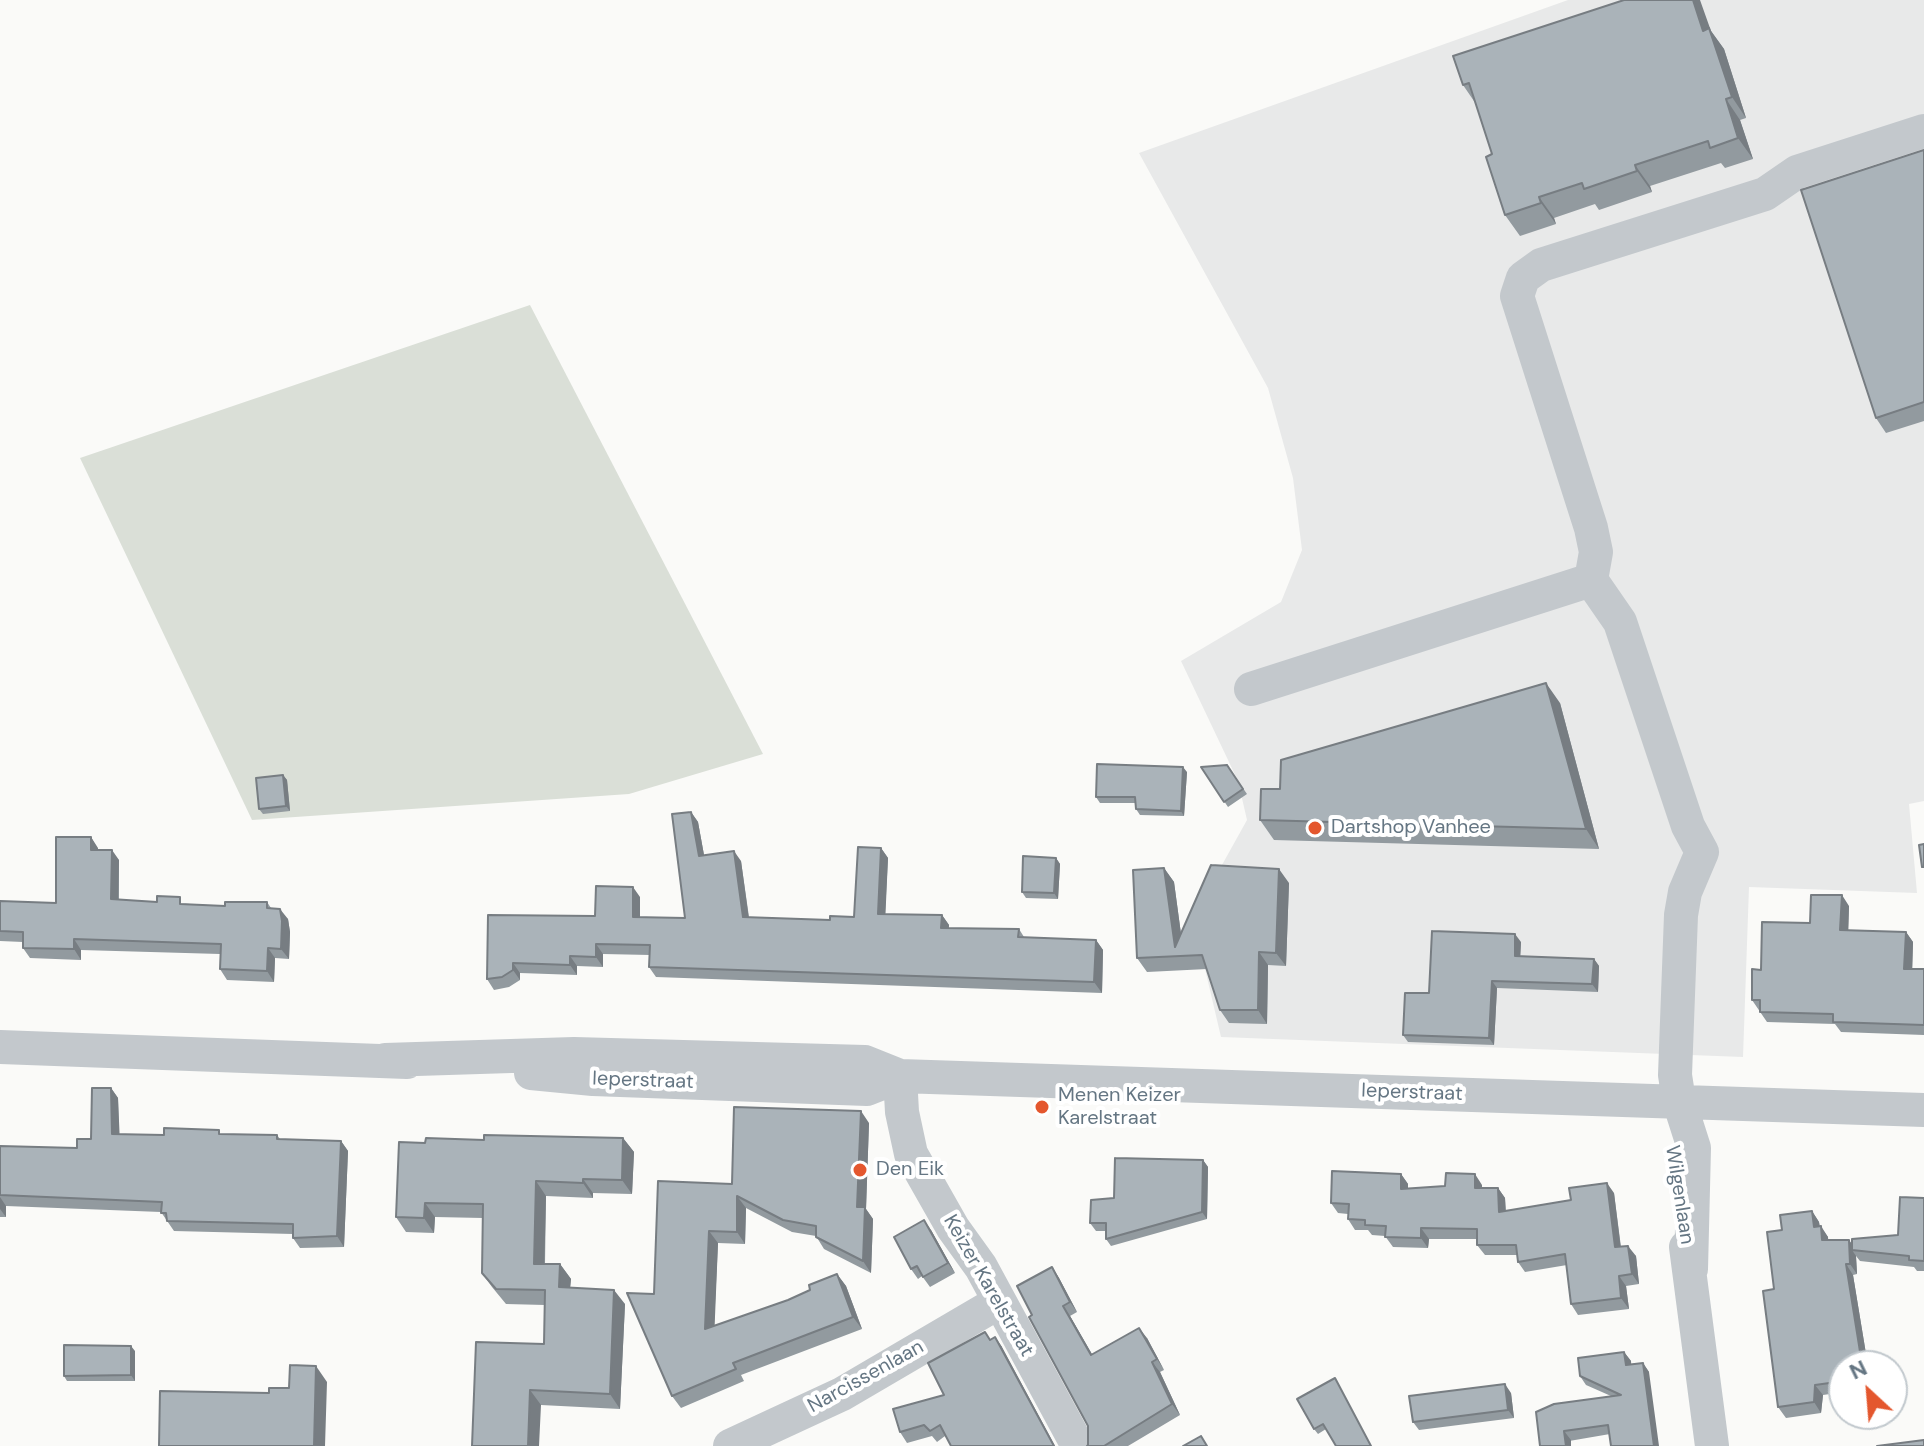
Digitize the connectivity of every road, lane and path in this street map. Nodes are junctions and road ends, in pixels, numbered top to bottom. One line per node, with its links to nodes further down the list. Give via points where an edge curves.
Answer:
1 (1924, 131): 2 (street, via 1797,172 1765,194 1541,265 1523,278 1517,296 1520,312 1596,552)
2 (1591, 580): 3 (street); 6 (street, Wilgenlaan, via 1620,622 1688,826 1702,852 1681,915)
3 (1251, 689)
4 (0, 1047): 5 (street, Ieperstraat, via 385,1060 593,1079 802,1087 867,1089)
5 (900, 1076): 6 (street, Ieperstraat); 8 (street, Keizer Karelstraat, via 911,1154)
6 (1677, 1088): 7 (street, Ieperstraat); 11 (street, Wilgenlaan, via 1694,1148 1691,1269)
7 (1924, 1110)
8 (999, 1302): 9 (street, Narcissenlaan, via 842,1394); 10 (street, Keizer Karelstraat)
9 (730, 1446)
10 (1078, 1446)
11 (1712, 1446)

